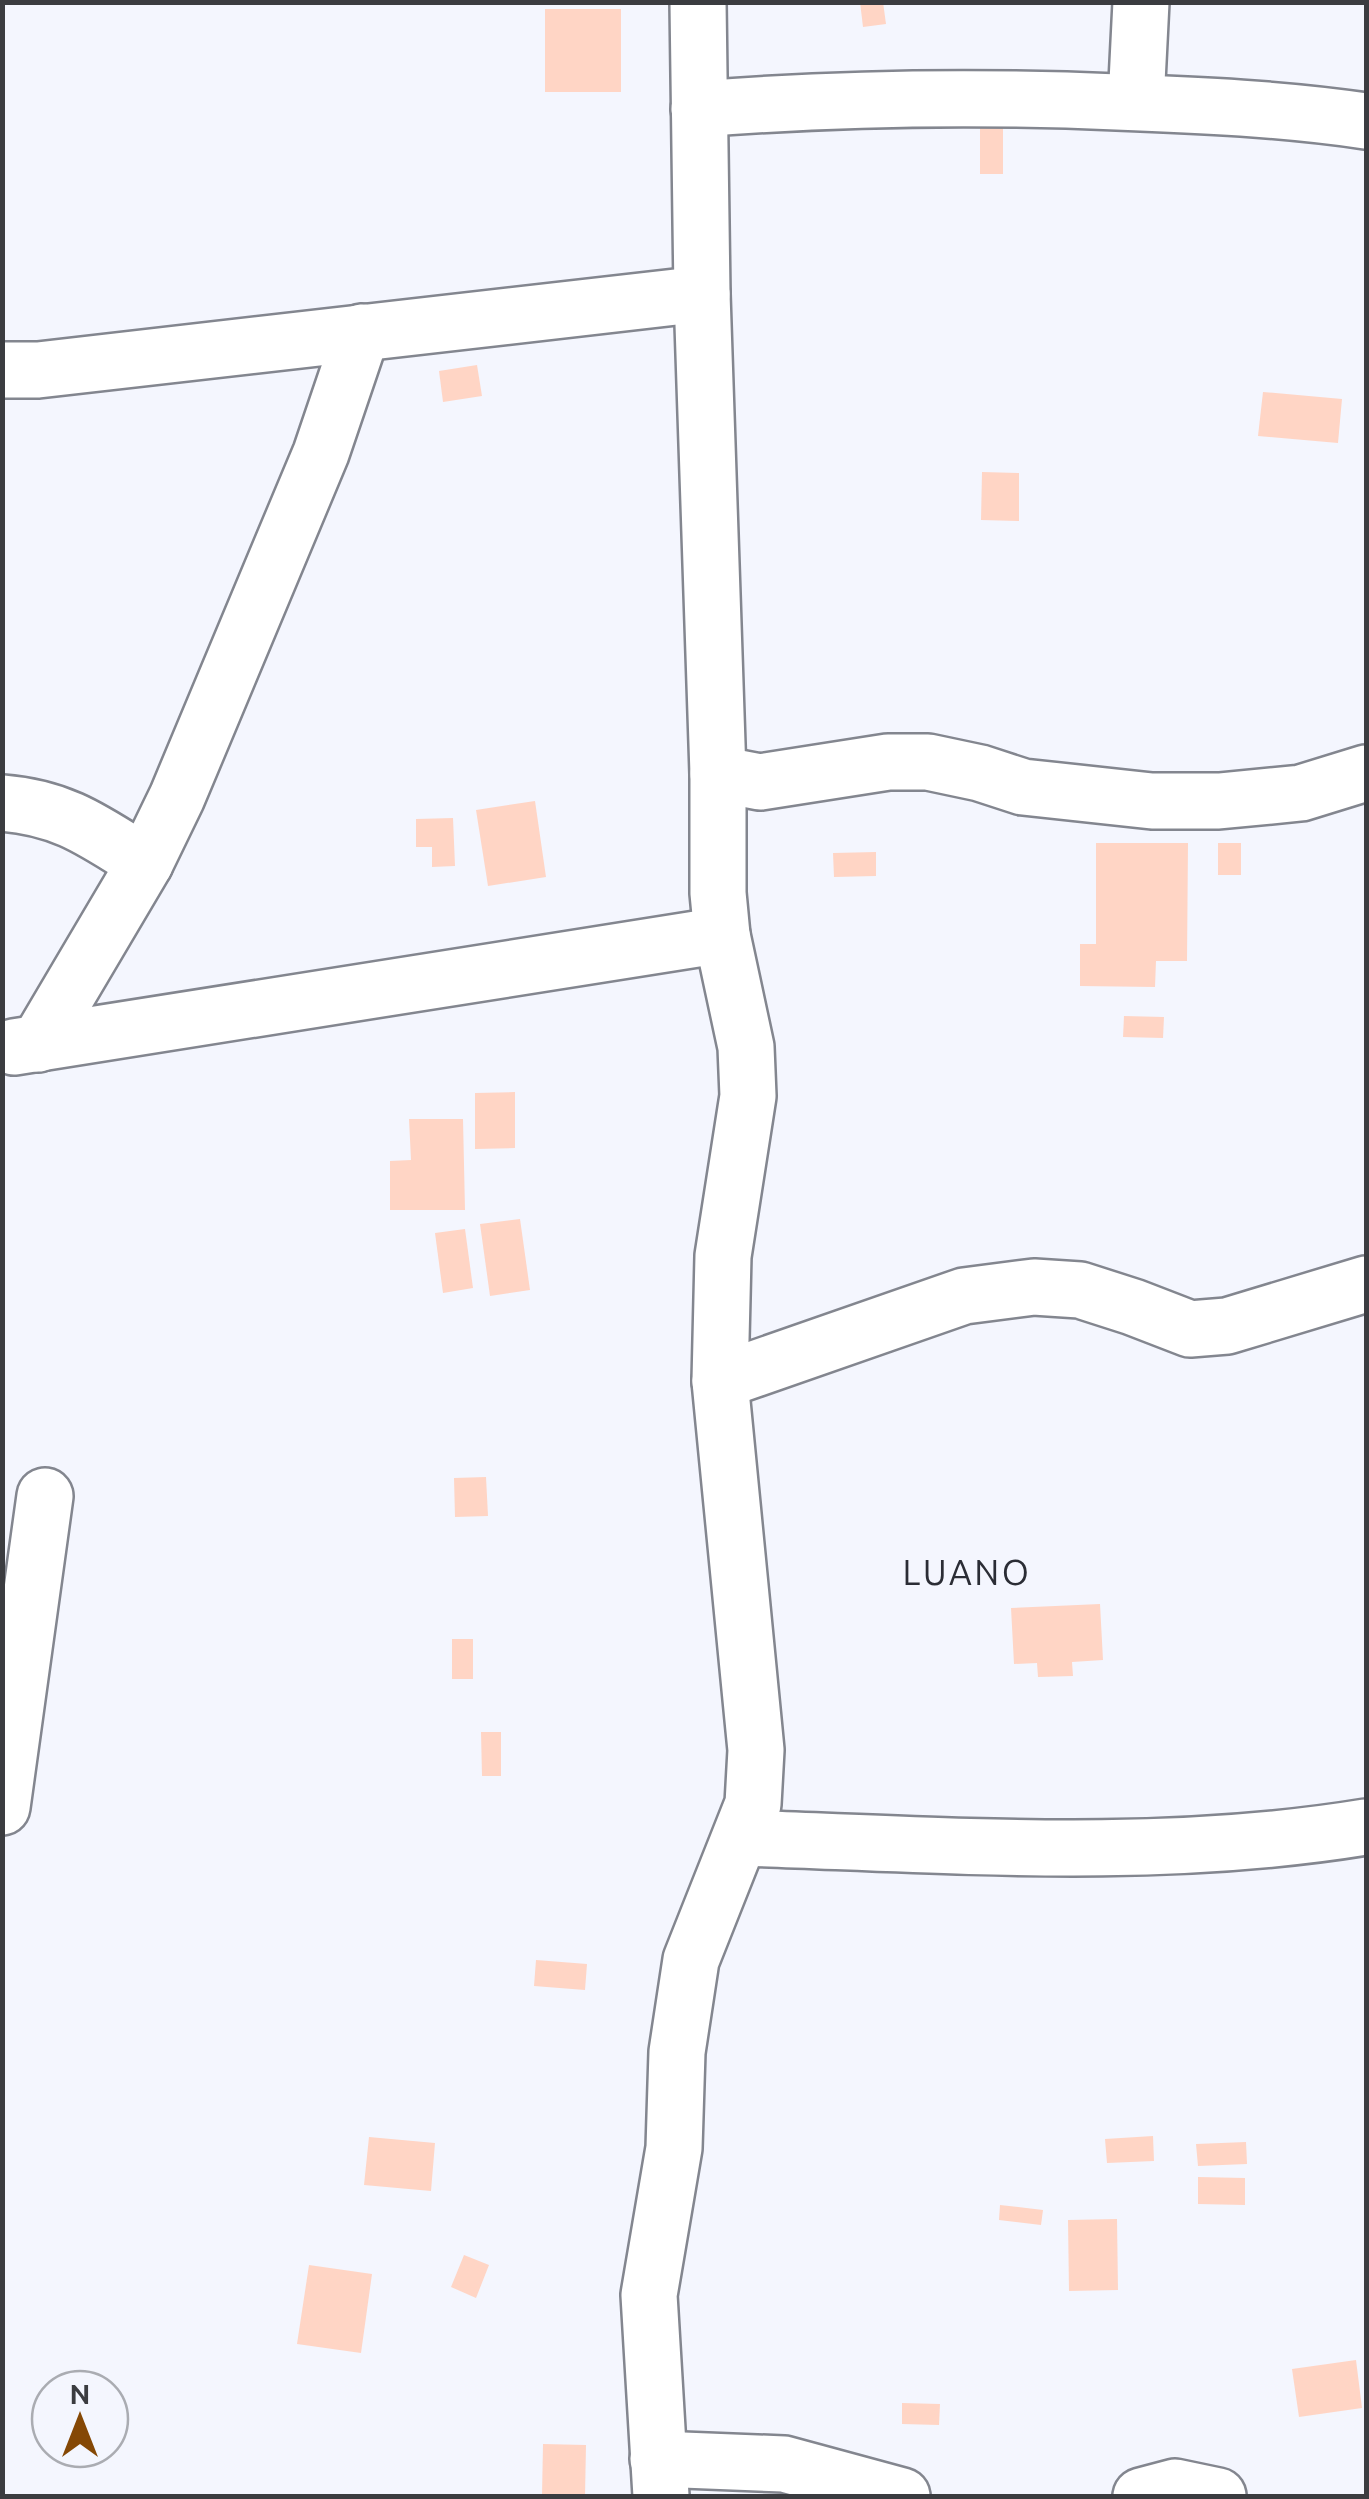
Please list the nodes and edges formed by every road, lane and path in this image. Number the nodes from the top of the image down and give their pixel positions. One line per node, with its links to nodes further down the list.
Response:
1 (698, 2): 4 (street)
2 (1141, 2): 3 (street)
3 (1136, 102): 4 (street); 5 (street)
4 (699, 109): 6 (street)
5 (1366, 121)
6 (702, 294): 7 (street); 10 (street)
7 (362, 332): 8 (street); 12 (street)
8 (2, 370)
9 (1366, 773): 10 (street)
10 (718, 774): 13 (street)
11 (2, 803): 12 (street)
12 (145, 864): 14 (street)
13 (722, 935): 14 (street); 16 (street)
14 (20, 1046)
15 (1366, 1284): 16 (street)
16 (720, 1380): 20 (street)
17 (45, 1496): 18 (street)
18 (2, 1807)
19 (1366, 1827): 20 (street)
20 (740, 1838): 21 (street)
21 (660, 2478): 22 (street)
22 (902, 2496)
23 (1141, 2496): 24 (street)
24 (1218, 2496)

